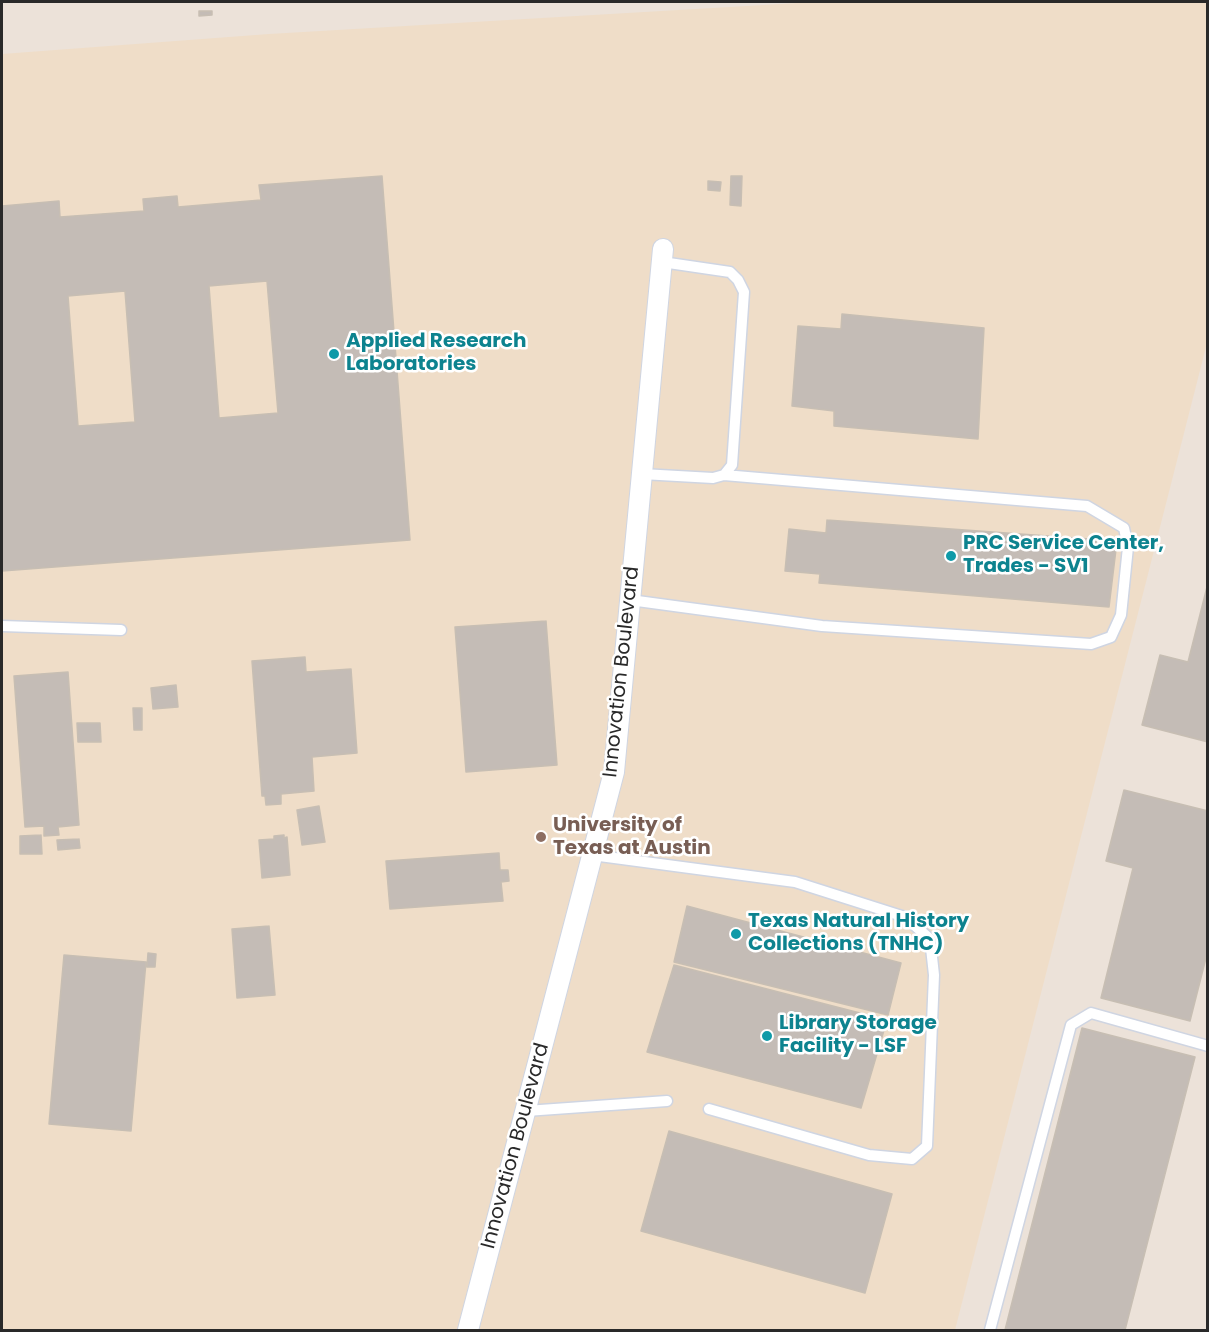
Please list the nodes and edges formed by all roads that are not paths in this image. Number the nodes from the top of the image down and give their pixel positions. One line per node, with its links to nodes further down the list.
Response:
1 (663, 256): 2 (street, Innovation Boulevard); 3 (lane)
2 (642, 474): 3 (lane); 4 (street, Innovation Boulevard)
3 (724, 475): 4 (lane)
4 (630, 600): 7 (street, Innovation Boulevard)
5 (2, 626): 6 (lane)
6 (121, 630)
7 (592, 855): 10 (lane); 11 (street, Innovation Boulevard)
8 (1208, 1046): 13 (lane)
9 (667, 1101): 11 (lane)
10 (709, 1109)
11 (526, 1111): 12 (street, Innovation Boulevard)
12 (468, 1330)
13 (990, 1330)

